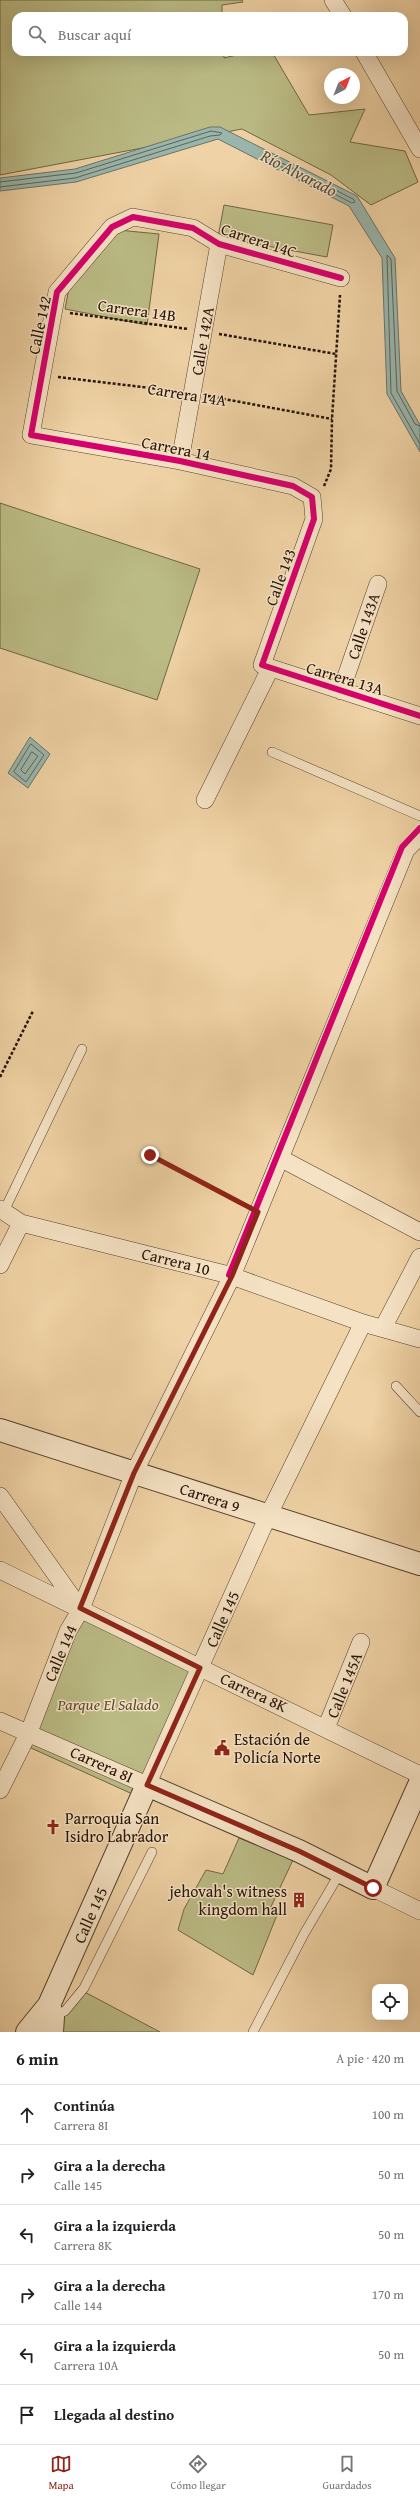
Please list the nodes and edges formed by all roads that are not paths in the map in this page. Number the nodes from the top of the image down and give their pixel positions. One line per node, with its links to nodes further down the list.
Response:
1 (333, 0): 2 (street)
2 (340, 12)
3 (366, 56): 4 (street)
4 (420, 148)
5 (123, 220): 6 (street, Carrera 14C); 8 (street, Calle 142)
6 (219, 244): 7 (street, Carrera 14C); 9 (street, Calle 142A)
7 (341, 278)
8 (31, 435): 9 (street, Carrera 14)
9 (180, 461): 10 (street, Carrera 14)
10 (312, 497): 12 (street, Calle 143)
11 (378, 584): 13 (street, Calle 143A)
12 (266, 667): 13 (street, Carrera 13A); 16 (street, Calle 143)
13 (341, 691): 14 (street, Carrera 13A)
14 (420, 716)
15 (272, 752): 17 (lane)
16 (205, 800)
17 (420, 816)
18 (420, 836): 19 (street, Calle 144)
19 (413, 854): 21 (street, Calle 144)
20 (82, 1049): 22 (lane)
21 (280, 1158): 24 (street); 27 (street, Calle 144)
22 (2, 1210): 23 (street, Carrera 10)
23 (20, 1223): 26 (street); 27 (street, Carrera 10)
24 (420, 1232)
25 (420, 1257): 29 (street)
26 (0, 1265)
27 (232, 1276): 28 (street, Carrera 10); 34 (street, Calle 144)
28 (363, 1323): 29 (street, Carrera 10); 36 (street, Calle 145)
29 (383, 1328): 30 (street, Carrera 10)
30 (420, 1339)
31 (396, 1386): 32 (lane)
32 (420, 1412)
33 (0, 1430): 34 (street, Carrera 9)
34 (134, 1473): 36 (street, Carrera 9); 39 (street, Calle 144)
35 (0, 1496): 39 (street)
36 (268, 1516): 37 (street, Carrera 9); 41 (street, Calle 145)
37 (420, 1564)
38 (0, 1570): 39 (street, Carrera 8K)
39 (80, 1608): 41 (street, Carrera 8K); 44 (street, Calle 144)
40 (361, 1642): 43 (street, Calle 145A)
41 (200, 1668): 43 (street, Carrera 8K); 47 (street, Calle 145)
42 (0, 1721): 44 (street, Carrera 8I)
43 (326, 1728): 45 (street, Carrera 8K)
44 (29, 1732): 47 (street, Carrera 8I); 48 (street, Calle 144)
45 (420, 1775)
46 (420, 1783): 51 (street)
47 (147, 1785): 50 (street, Carrera 8I); 53 (street, Calle 145)
48 (0, 1790)
49 (152, 1852): 53 (lane)
50 (341, 1871): 51 (street, Carrera 8I); 55 (lane)
51 (373, 1888): 52 (street, Carrera 8I)
52 (420, 1911)
53 (49, 2017): 54 (street, Calle 145)
54 (27, 2032)
55 (253, 2032)

